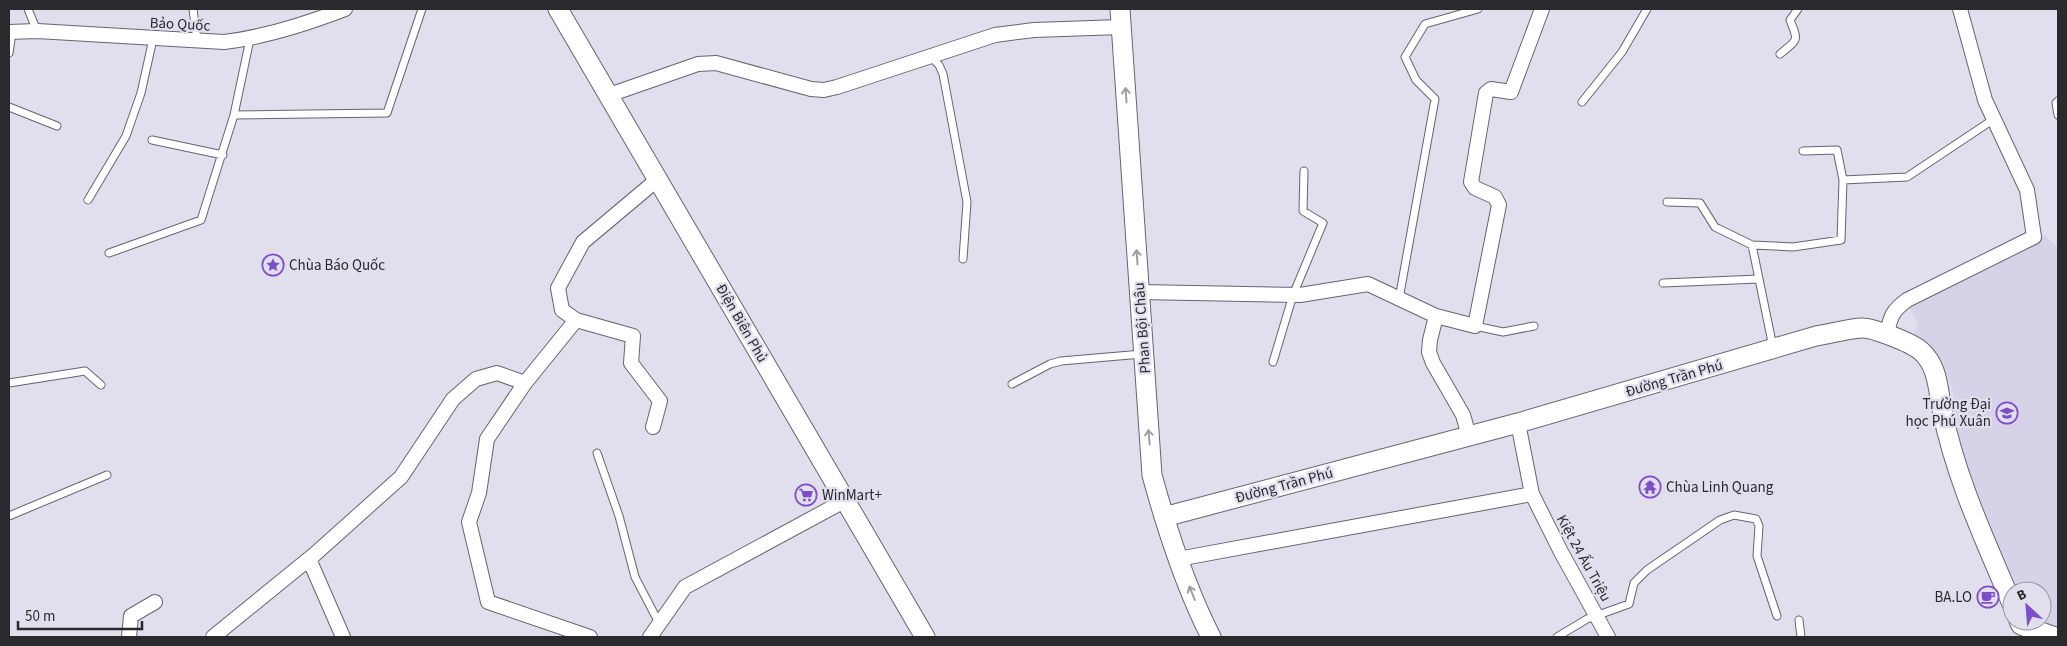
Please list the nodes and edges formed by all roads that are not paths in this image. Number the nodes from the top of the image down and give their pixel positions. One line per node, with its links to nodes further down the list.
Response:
1 (28, 9): 12 (lane)
2 (193, 9): 16 (lane)
3 (345, 9): 15 (street, Bảo Quốc)
4 (422, 9): 24 (lane)
5 (558, 9): 20 (street, Điện Biên Phủ)
6 (1478, 9): 43 (lane)
7 (1542, 9): 46 (street)
8 (1647, 9): 22 (lane)
9 (1798, 9): 18 (lane)
10 (1960, 9): 26 (street)
11 (1120, 18): 19 (street); 41 (street, Phan Bội Châu, one-way to 11)
12 (37, 31): 13 (street, Bảo Quốc); 14 (street, Bảo Quốc)
13 (10, 32): 17 (lane)
14 (152, 39): 16 (street, Bảo Quốc); 34 (lane)
15 (250, 39): 16 (street, Bảo Quốc); 24 (lane)
16 (197, 41)
17 (9, 53)
18 (1780, 54)
19 (930, 56): 20 (street); 38 (lane)
20 (609, 95): 32 (street, Điện Biên Phủ)
21 (2058, 101): 25 (lane)
22 (1582, 102)
23 (9, 108): 27 (lane)
24 (234, 115): 30 (lane)
25 (2058, 115)
26 (1994, 119): 33 (lane); 48 (street)
27 (57, 126)
28 (152, 140): 30 (lane)
29 (1803, 151): 33 (lane)
30 (223, 155): 37 (lane)
31 (1304, 171): 42 (lane)
32 (658, 179): 45 (street); 62 (street, Điện Biên Phủ)
33 (1843, 180): 36 (lane)
34 (88, 200)
35 (1667, 202): 36 (lane)
36 (1752, 245): 39 (lane)
37 (109, 254)
38 (963, 259)
39 (1759, 279): 40 (lane); 49 (lane)
40 (1663, 283)
41 (1139, 292): 42 (street); 50 (street, Phan Bội Châu)
42 (1293, 295): 43 (street); 51 (lane)
43 (1399, 299): 44 (street)
44 (1436, 316): 46 (street); 58 (street)
45 (576, 320): 53 (street); 57 (street)
46 (1475, 326): 47 (lane)
47 (1534, 326)
48 (1887, 335): 49 (street, Đường Trần Phú); 67 (street, Đường Trần Phú)
49 (1773, 349): 56 (street, Đường Trần Phú)
50 (1143, 354): 54 (lane); 64 (street, Phan Bội Châu, one-way to 50)
51 (1273, 362)
52 (9, 383): 55 (lane)
53 (525, 383): 65 (street); 77 (street)
54 (1012, 384)
55 (101, 385)
56 (1518, 423): 58 (street, Đường Trần Phú); 61 (street, Kiệt 24 Ấu Triệu)
57 (653, 427)
58 (1469, 436): 64 (street, Đường Trần Phú)
59 (597, 453): 72 (lane)
60 (107, 475): 63 (lane)
61 (1532, 494): 66 (street); 69 (street, Kiệt 24 Ấu Triệu)
62 (846, 500): 72 (street); 79 (street, Điện Biên Phủ)
63 (9, 516)
64 (1164, 517): 66 (street, Phan Bội Châu)
65 (309, 559): 75 (street); 76 (street)
66 (1178, 559): 80 (street, Phan Bội Châu, one-way to 66)
67 (2002, 581)
68 (155, 602): 74 (street)
69 (1597, 615): 70 (lane); 81 (lane); 82 (street, Kiệt 24 Ấu Triệu)
70 (1777, 616)
71 (1799, 620): 83 (lane)
72 (660, 624): 78 (street)
73 (2032, 631): 84 (street)
74 (130, 637)
75 (213, 637)
76 (343, 637)
77 (590, 637)
78 (650, 637)
79 (925, 637)
80 (1211, 637)
81 (1557, 637)
82 (1608, 637)
83 (1801, 637)
84 (2055, 637)

